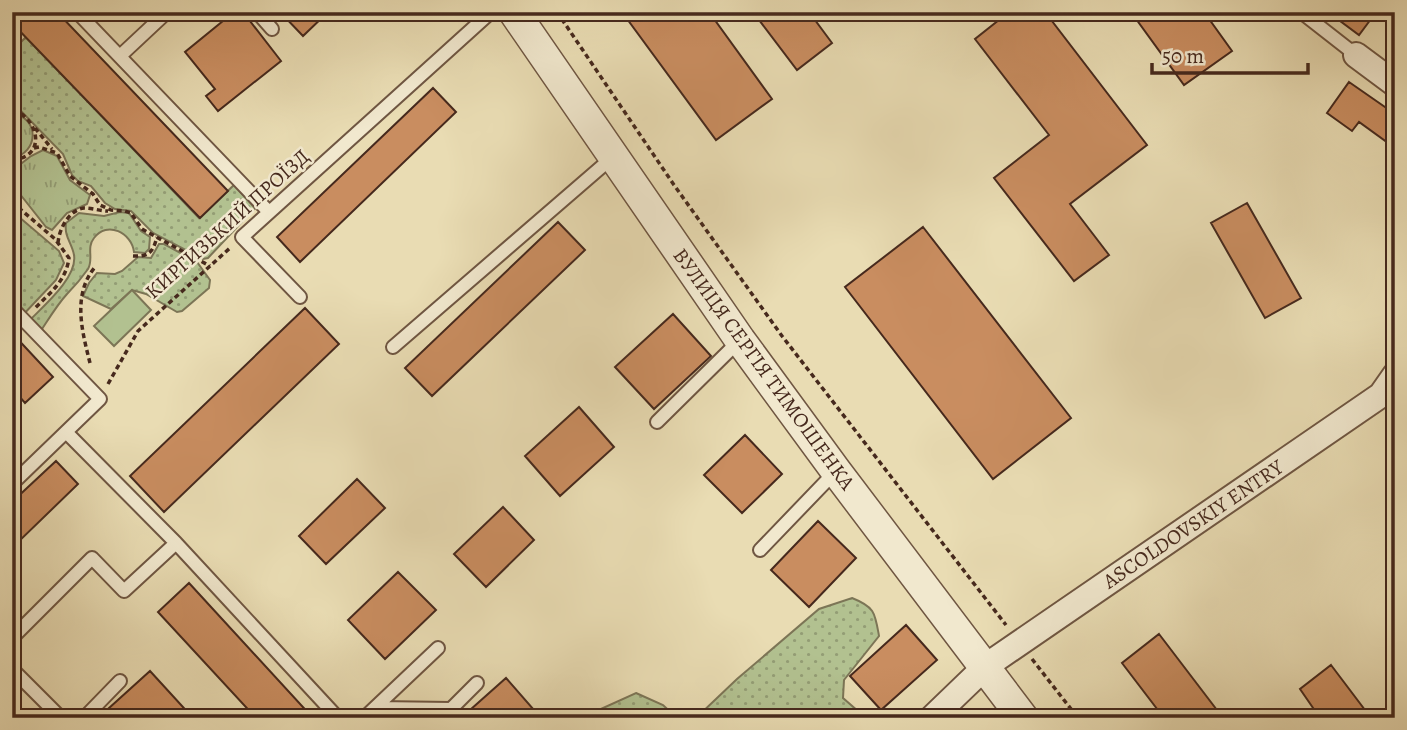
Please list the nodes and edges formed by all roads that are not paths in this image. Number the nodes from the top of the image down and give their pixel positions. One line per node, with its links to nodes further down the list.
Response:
1 (78, 12): 9 (lane)
2 (167, 12): 9 (lane)
3 (257, 12): 7 (lane)
4 (491, 12): 12 (lane, КИРГИЗЬКИЙ ПРОЇЗД)
5 (514, 12): 11 (street, ВУЛИЦЯ СЕРГІЯ ТИМОШЕНКА)
6 (1301, 12): 8 (lane)
7 (272, 29)
8 (1356, 55): 10 (street)
9 (120, 56): 12 (lane)
10 (1395, 84)
11 (614, 156): 15 (street, ВУЛИЦЯ СЕРГІЯ ТИМОШЕНКА); 16 (lane)
12 (268, 211): 13 (lane, КИРГИЗЬКИЙ ПРОЇЗД)
13 (300, 298)
14 (12, 308): 19 (lane)
15 (740, 340): 18 (lane); 20 (street, ВУЛИЦЯ СЕРГІЯ ТИМОШЕНКА)
16 (393, 347)
17 (1395, 375): 26 (street, ASCOLDOVSKIY ENTRY)
18 (657, 422)
19 (66, 432): 21 (lane); 22 (lane)
20 (836, 471): 23 (lane); 26 (street, ВУЛИЦЯ СЕРГІЯ ТИМОШЕНКА)
21 (12, 484)
22 (176, 543): 24 (lane); 33 (lane)
23 (760, 550)
24 (12, 638)
25 (438, 648): 30 (lane)
26 (986, 666): 35 (street, ASCOLDOVSKIY ENTRY); 36 (street, ВУЛИЦЯ СЕРГІЯ ТИМОШЕНКА)
27 (12, 669): 31 (lane)
28 (120, 681): 32 (lane)
29 (477, 683): 30 (lane)
30 (377, 708): 34 (lane)
31 (61, 718)
32 (84, 718)
33 (338, 718)
34 (364, 718)
35 (932, 718)
36 (1023, 718)

